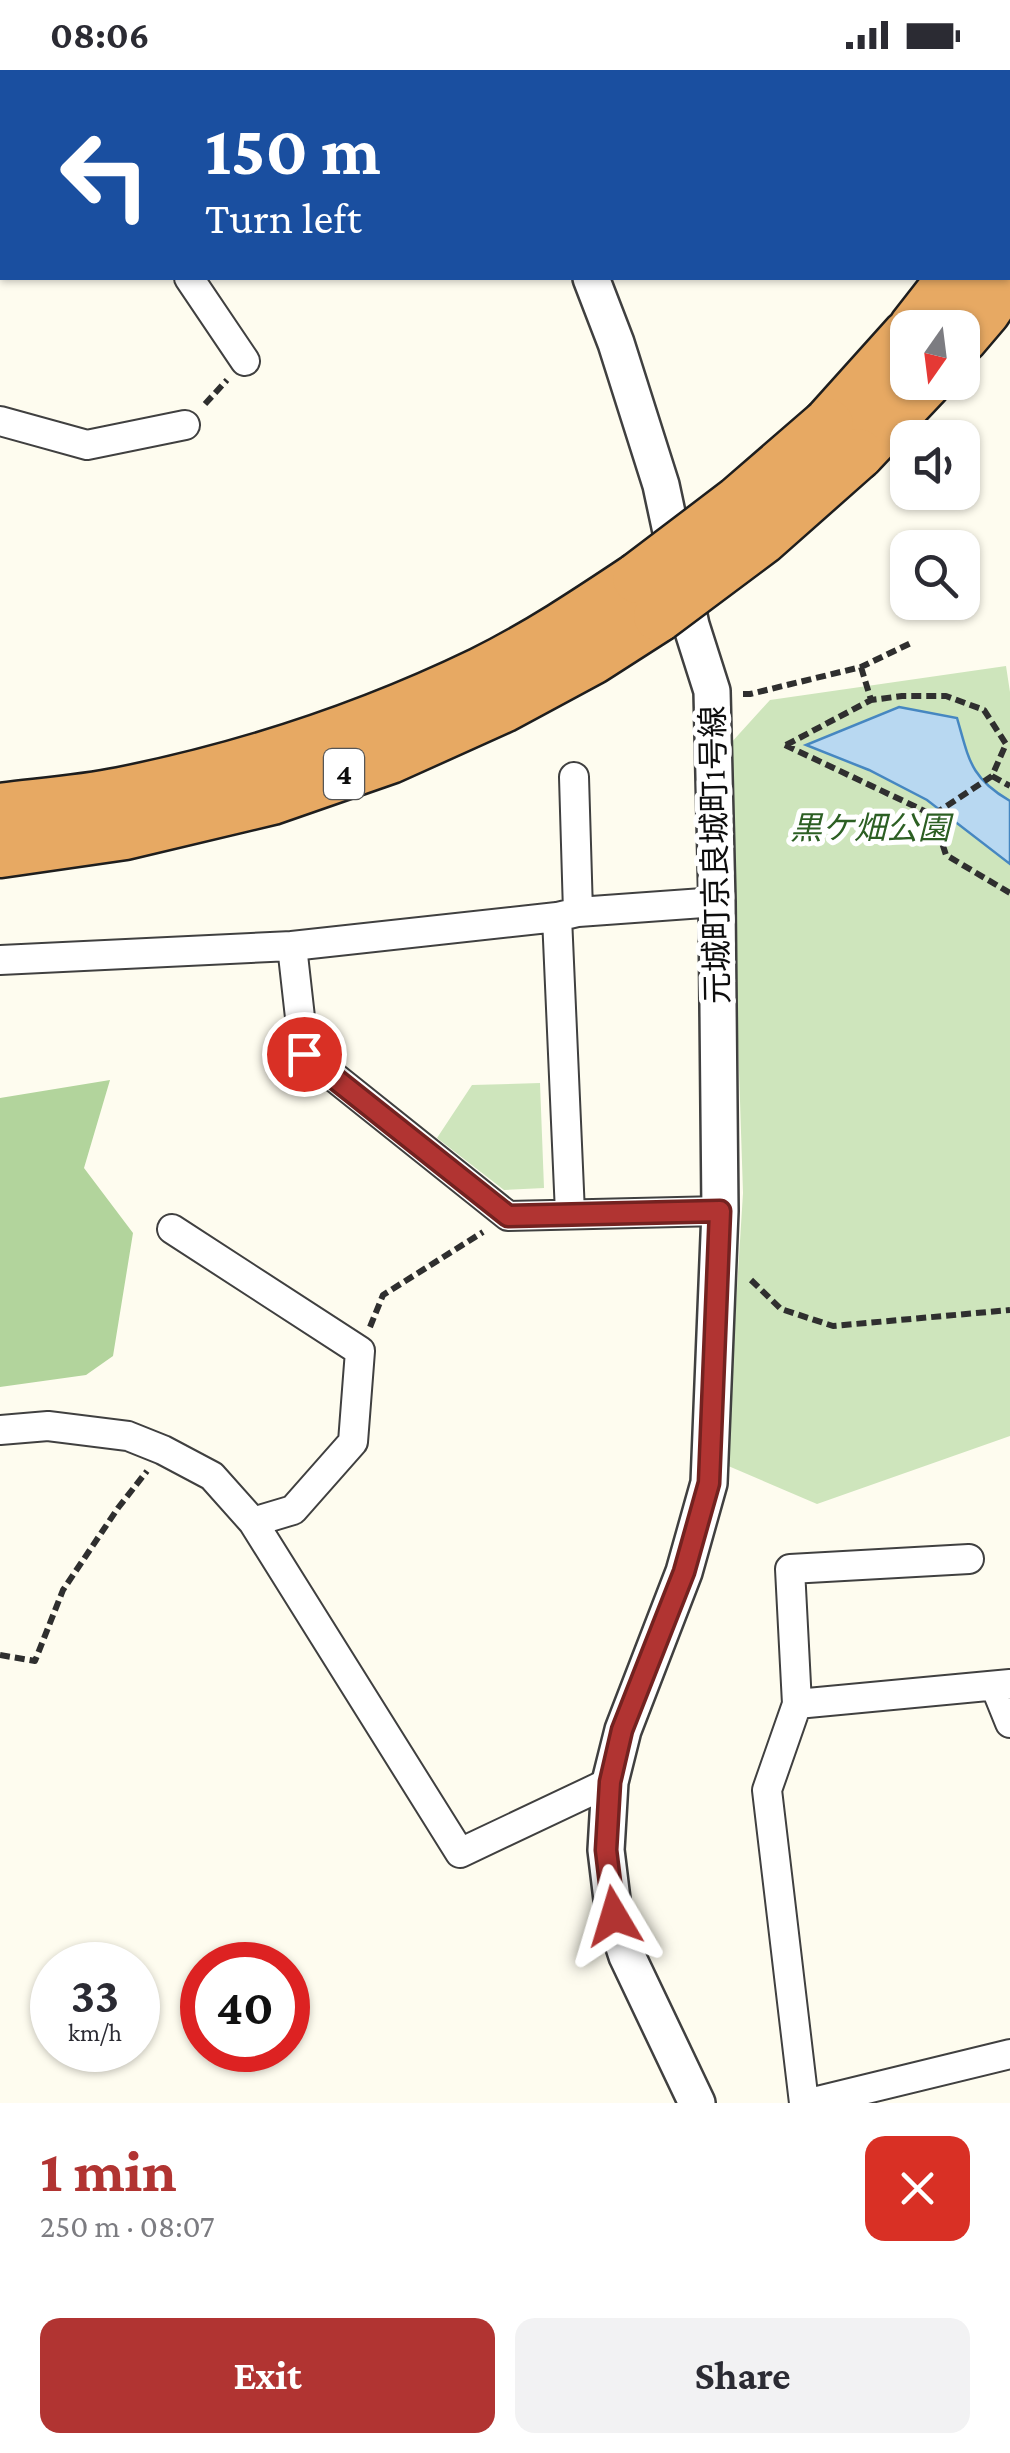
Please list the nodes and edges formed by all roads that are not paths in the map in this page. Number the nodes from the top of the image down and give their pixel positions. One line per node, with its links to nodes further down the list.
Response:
1 (190, 280): 8 (street)
2 (592, 280): 17 (street, 元城町京良城町1号線)
3 (951, 280): 5 (highway)
4 (1005, 280): 6 (highway)
5 (928, 310)
6 (980, 317)
7 (890, 358): 12 (highway, 4)
8 (245, 361)
9 (900, 400): 12 (highway, 4)
10 (0, 422): 11 (street)
11 (186, 425)
12 (843, 439): 13 (highway, 4, bridge)
13 (649, 597): 15 (highway, 4); 16 (highway, 4)
14 (574, 777): 18 (street)
15 (0, 809)
16 (0, 852)
17 (717, 902): 18 (street); 21 (street, 元城町京良城町1号線)
18 (568, 915): 19 (street); 22 (street)
19 (292, 946): 20 (street); 22 (street)
20 (0, 960)
21 (720, 1211): 22 (street); 30 (street, 元城町京良城町1号線)
22 (570, 1213)
23 (172, 1228): 25 (street)
24 (0, 1430): 25 (street)
25 (253, 1522): 30 (street)
26 (969, 1559): 28 (street)
27 (1002, 1685): 28 (street); 29 (street)
28 (797, 1704): 33 (street)
29 (1010, 1723)
30 (610, 1782): 32 (street, 元城町京良城町1号線)
31 (1010, 2054): 33 (street)
32 (697, 2103)
33 (807, 2103)

